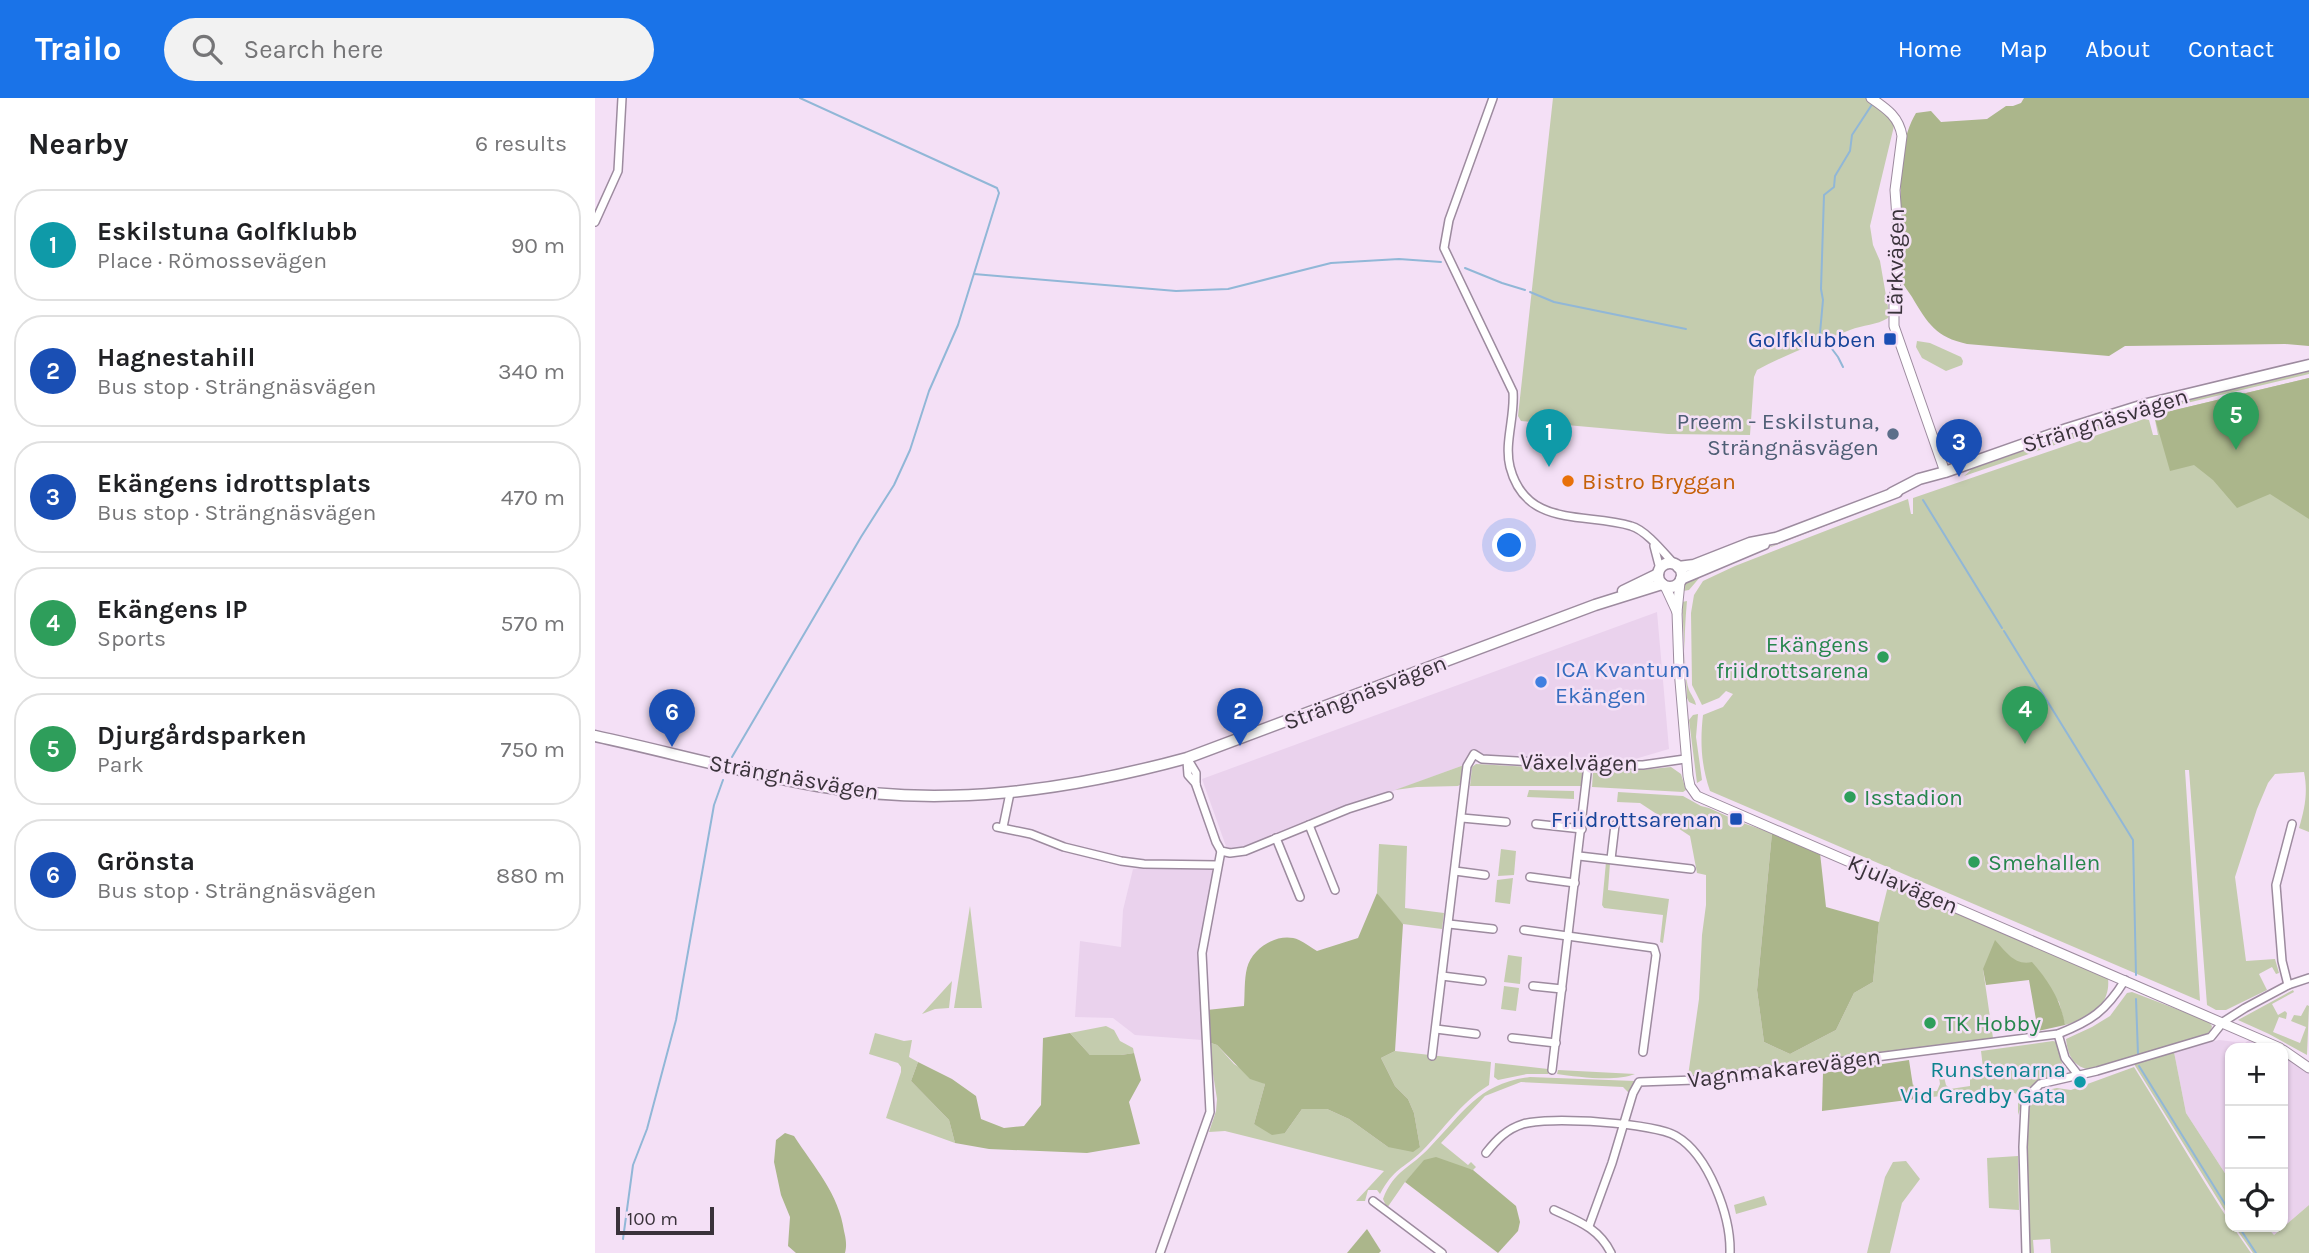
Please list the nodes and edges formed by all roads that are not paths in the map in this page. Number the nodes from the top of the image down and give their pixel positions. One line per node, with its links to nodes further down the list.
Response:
1 (622, 98): 4 (street)
2 (1493, 98): 8 (street)
3 (1871, 98): 6 (street, Lärkvägen)
4 (595, 222)
5 (2309, 365): 6 (main road, Strängnäsvägen)
6 (1945, 472): 7 (main road, Strängnäsvägen)
7 (1776, 538): 9 (main road, Strängnäsvägen); 11 (main road, Strängnäsvägen)
8 (1652, 542): 9 (street); 10 (street)
9 (1677, 566): 10 (main road); 11 (main road)
10 (1661, 578): 11 (main road); 12 (street, Kjulavägen); 14 (main road, Strängnäsvägen)
11 (1681, 581): 12 (street, Kjulavägen)
12 (1677, 612): 15 (street, Kjulavägen)
13 (595, 736): 17 (main road, Strängnäsvägen)
14 (1187, 758): 17 (main road, Strängnäsvägen); 27 (street)
15 (1685, 759): 16 (street, Växelvägen); 44 (street, Kjulavägen)
16 (1588, 765): 19 (street, Växelvägen); 25 (street)
17 (1010, 793): 30 (street)
18 (1389, 796): 23 (street)
19 (1462, 818): 20 (street); 32 (street)
20 (1506, 822)
21 (1536, 824): 25 (street)
22 (2292, 824): 46 (street)
23 (1309, 825): 26 (street); 36 (street)
24 (1615, 825): 29 (street)
25 (1581, 829): 28 (street)
26 (1276, 838): 27 (street); 37 (street)
27 (1221, 851): 30 (street)
28 (1579, 856): 29 (street); 35 (street)
29 (1611, 859): 31 (street)
30 (1217, 865): 67 (street)
31 (1691, 869)
32 (1455, 871): 33 (street); 38 (street)
33 (1485, 875)
34 (1530, 877): 35 (street)
35 (1576, 883): 41 (street)
36 (1335, 890)
37 (1300, 897)
38 (1448, 924): 39 (street); 42 (street)
39 (1493, 929)
40 (1524, 930): 41 (street)
41 (1569, 936): 48 (street); 56 (street)
42 (1442, 976): 45 (street); 50 (street)
43 (2309, 978): 46 (street)
44 (2125, 980): 49 (street, Kjulavägen); 52 (street, Vagnmakarevägen)
45 (1482, 981)
46 (2288, 985): 49 (street)
47 (1533, 986): 48 (street)
48 (1562, 989): 54 (street)
49 (2223, 1022): 55 (street, Kjulavägen); 61 (street)
50 (1436, 1028): 51 (street); 58 (street)
51 (1476, 1034)
52 (2058, 1034): 61 (street); 62 (street, Vagnmakarevägen)
53 (1511, 1038): 54 (street)
54 (1556, 1043): 60 (street)
55 (2268, 1043)
56 (1643, 1052)
57 (2288, 1054): 59 (street, Kjulavägen)
58 (1432, 1056)
59 (2309, 1067)
60 (1552, 1070)
61 (2079, 1076): 71 (street)
62 (1624, 1124): 63 (street); 66 (street); 70 (street)
63 (1486, 1153)
64 (1373, 1201): 68 (street)
65 (1554, 1210): 66 (street)
66 (1589, 1226): 69 (street)
67 (1160, 1253)
68 (1442, 1253)
69 (1611, 1253)
70 (1730, 1253)
71 (2026, 1253)

